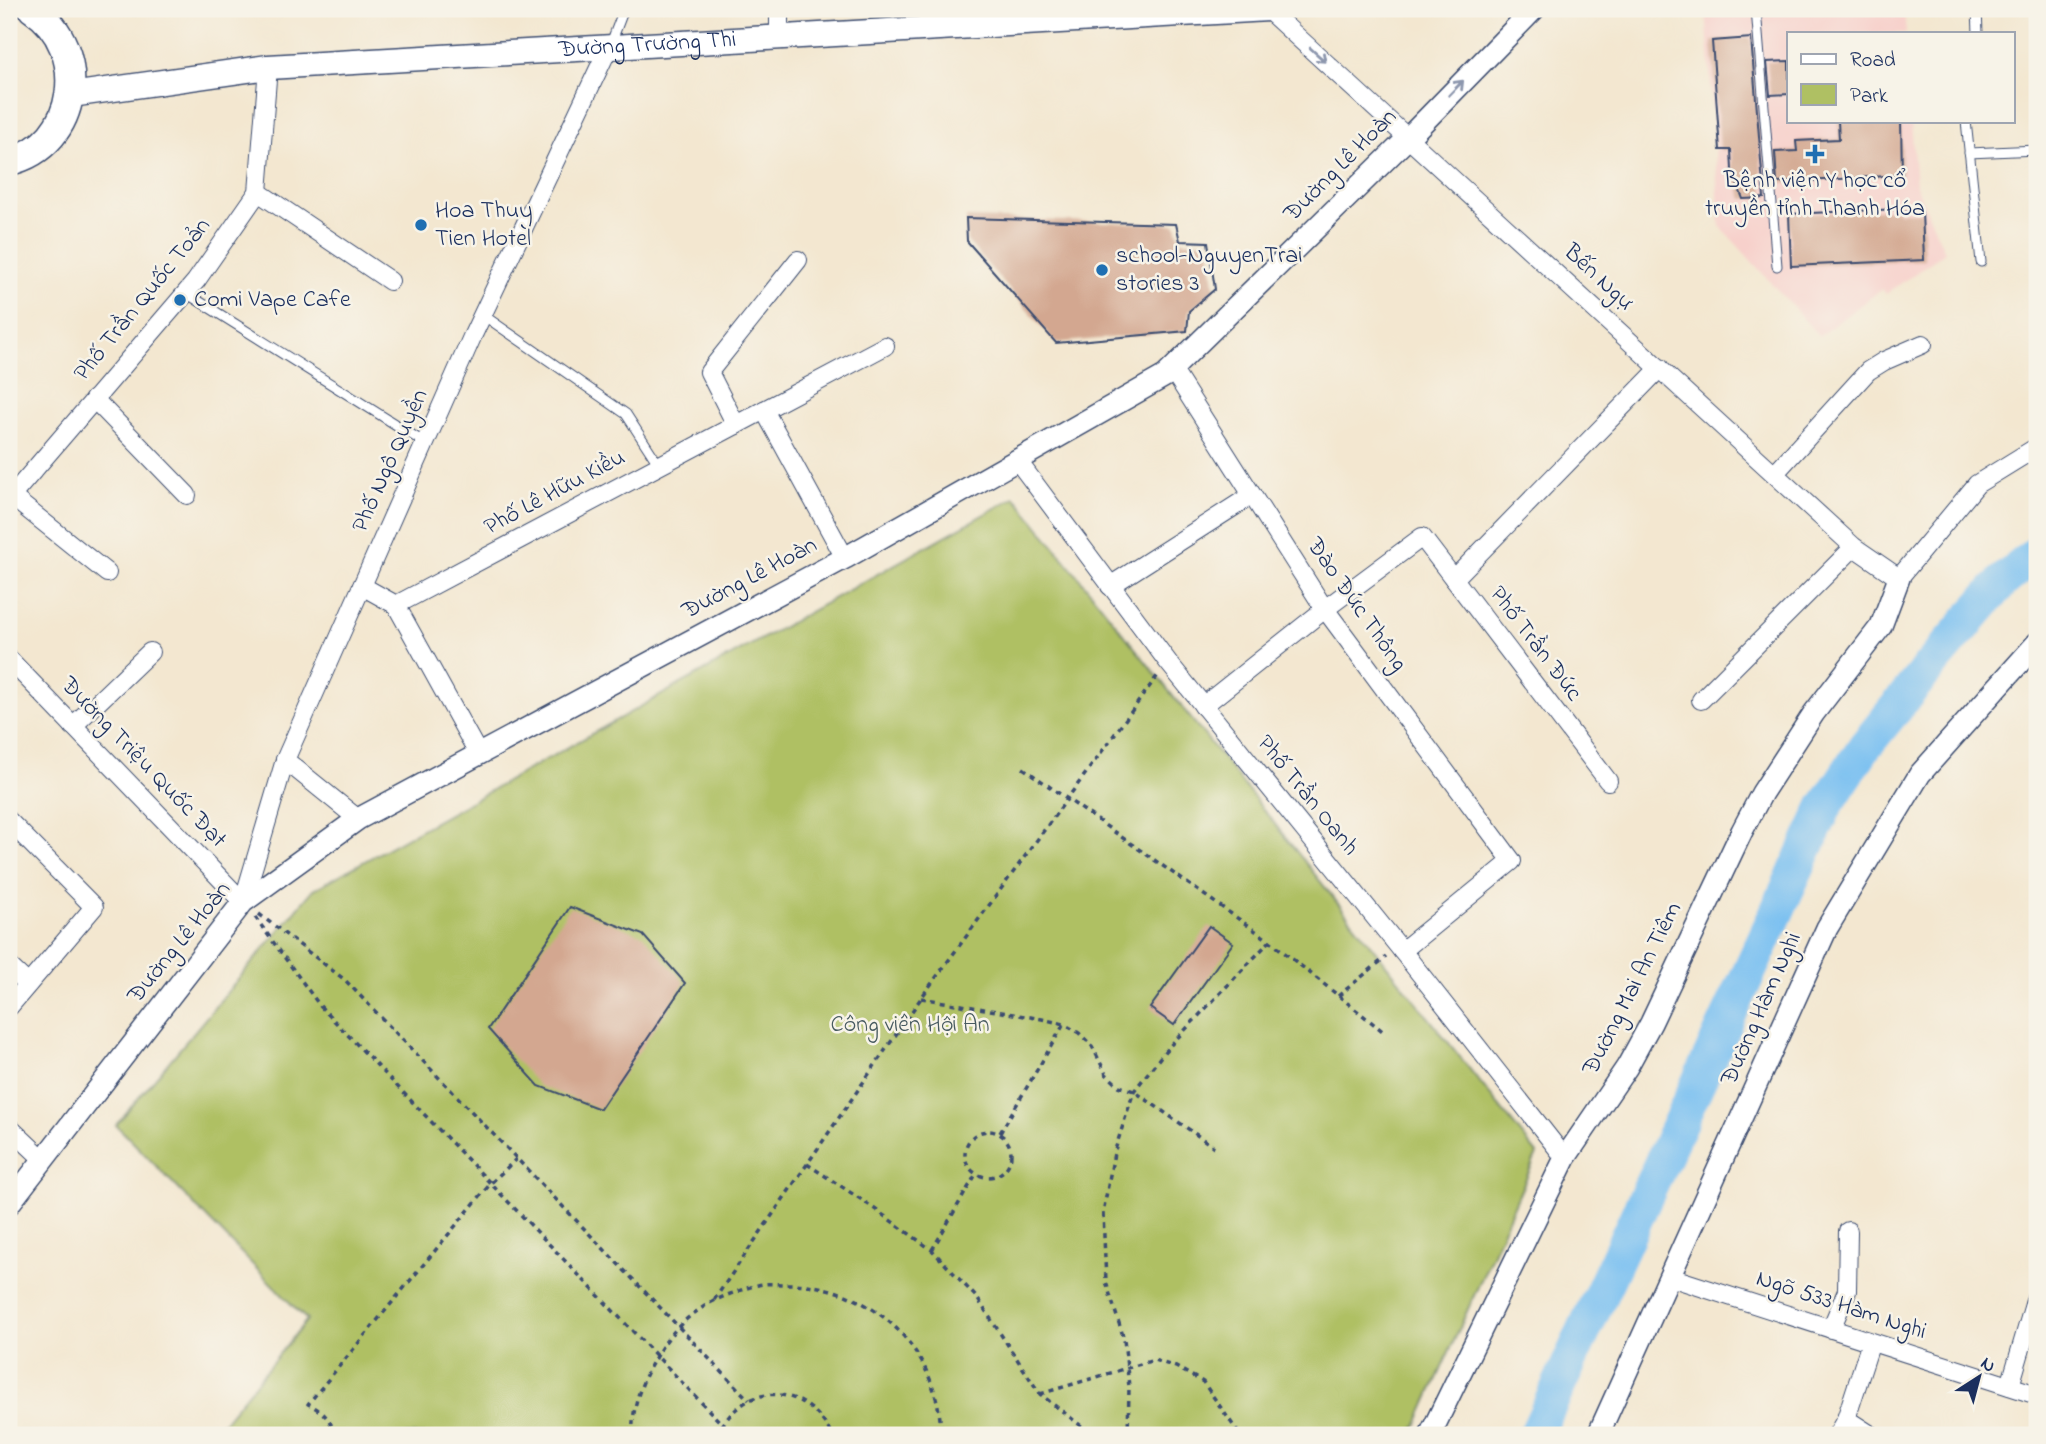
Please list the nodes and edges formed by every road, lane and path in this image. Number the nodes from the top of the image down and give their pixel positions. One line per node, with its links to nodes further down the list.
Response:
1 (33, 9): 11 (highway)
2 (59, 9): 11 (highway)
3 (624, 9): 12 (lane)
4 (779, 9): 10 (street)
5 (1268, 9): 10 (main road, Đường Trường Thi); 16 (street, Bến Ngự, one-way to 16)
6 (1534, 9): 16 (street, Đường Lê Hoàn, one-way to 6)
7 (1756, 9): 23 (lane)
8 (1977, 9): 9 (lane)
9 (1978, 32)
10 (779, 36): 12 (main road, Đường Trường Thi)
11 (62, 40): 14 (highway)
12 (608, 49): 13 (main road, Đường Trường Thi); 26 (street, Phố Ngô Quyền)
13 (268, 67): 14 (main road, Đường Trường Thi); 20 (street)
14 (71, 95): 19 (highway)
15 (1966, 122): 18 (lane)
16 (1409, 137): 29 (street, Bến Ngự); 30 (street, Đường Lê Hoàn)
17 (2037, 150): 18 (lane)
18 (1969, 153): 22 (lane)
19 (9, 161)
20 (258, 192): 24 (street); 25 (street, Phố Trần Quốc Toản)
21 (798, 260): 33 (street)
22 (1981, 262)
23 (1777, 266)
24 (390, 281)
25 (186, 293): 31 (street, Phố Trần Quốc Toản); 34 (lane)
26 (483, 315): 34 (street, Phố Ngô Quyền); 37 (lane)
27 (1923, 344): 38 (street)
28 (885, 346): 32 (street, Phố Lê Hữu Kiều)
29 (1660, 368): 38 (street, Bến Ngự); 46 (street)
30 (1172, 369): 36 (street, Đường Lê Hoàn); 40 (street, Đào Đức Thông)
31 (94, 400): 39 (street); 41 (street, Phố Trần Quốc Toản)
32 (764, 410): 33 (street, Phố Lê Hữu Kiều); 43 (street)
33 (736, 425): 37 (street, Phố Lê Hữu Kiều)
34 (425, 443): 47 (street, Phố Ngô Quyền)
35 (2037, 446): 45 (street)
36 (1017, 460): 43 (street, Đường Lê Hoàn); 48 (street, Phố Trần Oanh)
37 (659, 466): 49 (street, Phố Lê Hữu Kiều)
38 (1775, 473): 42 (street, Bến Ngự)
39 (187, 495)
40 (1252, 495): 48 (street); 50 (street, Đào Đức Thông)
41 (10, 497): 44 (street)
42 (1854, 547): 45 (street, Bến Ngự); 55 (street)
43 (845, 558): 58 (street, Đường Lê Hoàn)
44 (107, 573)
45 (1899, 578): 79 (street, Đường Mai An Tiêm)
46 (1454, 579): 50 (street, Phố Trần Đức); 61 (street, Phố Trần Đức)
47 (362, 586): 49 (street); 59 (street, Phố Ngô Quyền)
48 (1110, 586): 54 (street, Phố Trần Oanh)
49 (396, 605): 58 (street)
50 (1325, 609): 56 (street); 67 (street, Đào Đức Thông)
51 (150, 652): 57 (street)
52 (2034, 653): 88 (street, Đường Hàm Nghi)
53 (9, 659): 57 (street, Đường Triệu Quốc Đạt)
54 (1168, 662): 56 (street, Phố Trần Oanh); 62 (path)
55 (1701, 700)
56 (1203, 706): 67 (street, Phố Trần Oanh)
57 (73, 726): 65 (street, Đường Triệu Quốc Đạt)
58 (479, 755): 63 (street, Đường Lê Hoàn)
59 (285, 760): 63 (street); 65 (street, Phố Ngô Quyền)
60 (1023, 768): 62 (path)
61 (1608, 781)
62 (1067, 799): 66 (path); 71 (path)
63 (358, 819): 65 (street, Đường Lê Hoàn)
64 (9, 821): 69 (street)
65 (243, 902): 80 (path); 81 (street, Đường Lê Hoàn); 84 (path)
66 (1270, 941): 70 (path); 75 (path)
67 (1400, 949): 70 (path); 79 (street, Phố Trần Oanh)
68 (9, 966): 69 (street)
69 (29, 984): 72 (street)
70 (1339, 996): 74 (path)
71 (921, 998): 73 (path); 82 (path)
72 (10, 1003)
73 (1064, 1024): 75 (path); 77 (path)
74 (1385, 1033)
75 (1134, 1091): 78 (path); 95 (path)
76 (9, 1127): 81 (street)
77 (1000, 1133): 83 (path); 83 (path)
78 (1214, 1147)
79 (1565, 1158): 110 (street, Đường Mai An Tiêm)
80 (517, 1159): 84 (path); 91 (path)
81 (44, 1160): 85 (street, Đường Lê Hoàn)
82 (807, 1164): 87 (path); 90 (path)
83 (976, 1174): 87 (path)
84 (491, 1183): 94 (path); 102 (path)
85 (9, 1204)
86 (1848, 1231): 92 (street)
87 (932, 1250): 97 (path)
88 (1670, 1277): 92 (street, Ngõ 533 Hàm Nghi); 111 (street, Đường Hàm Nghi)
89 (2037, 1294): 96 (street)
90 (714, 1300): 91 (path); 106 (path)
91 (678, 1327): 94 (path); 99 (path)
92 (1831, 1329): 93 (street, Ngõ 533 Hàm Nghi)
93 (1871, 1342): 96 (street, Ngõ 533 Hàm Nghi); 101 (street)
94 (656, 1355): 100 (path); 103 (path)
95 (1127, 1367): 97 (path); 108 (path); 109 (path)
96 (2010, 1386): 98 (street, Ngõ 533 Hàm Nghi)
97 (1040, 1394): 107 (path)
98 (2037, 1395)
99 (749, 1400): 100 (path); 105 (path)
100 (722, 1424): 104 (path)
101 (1842, 1427): 112 (street)
102 (334, 1435)
103 (633, 1435)
104 (717, 1435)
105 (832, 1435)
106 (941, 1435)
107 (1101, 1435)
108 (1128, 1435)
109 (1240, 1435)
110 (1430, 1435)
111 (1598, 1435)
112 (1871, 1435)

